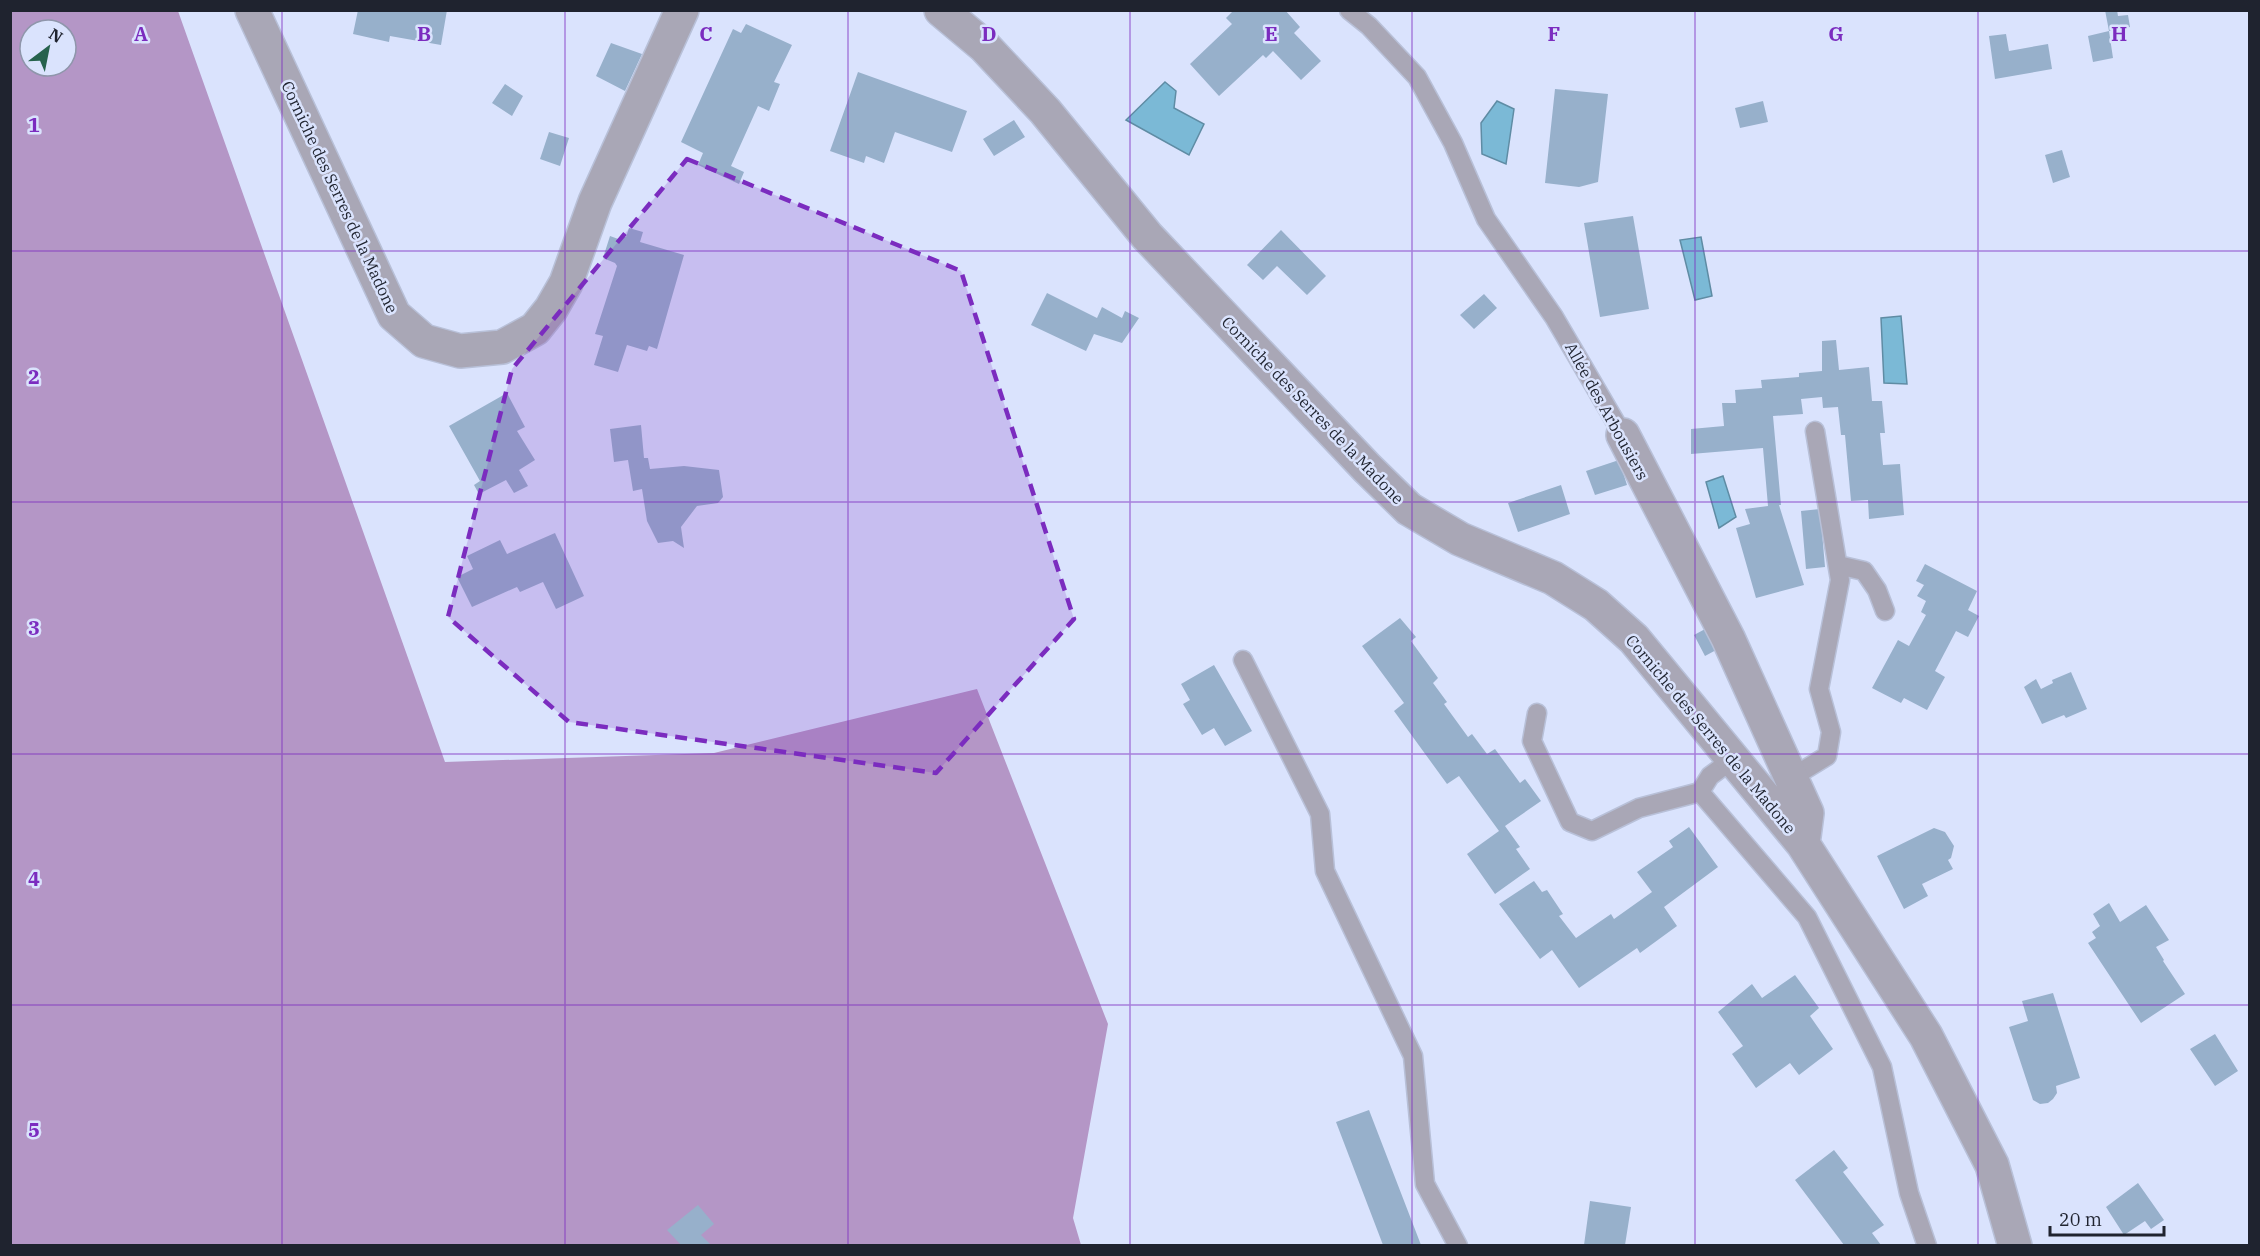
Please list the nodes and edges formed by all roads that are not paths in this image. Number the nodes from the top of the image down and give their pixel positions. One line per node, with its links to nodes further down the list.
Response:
1 (252, 10): 2 (street, Corniche des Serres de la Madone)
2 (682, 10)
3 (941, 10): 11 (street, Corniche des Serres de la Madone)
4 (1349, 10): 6 (lane, Allée des Arbousiers)
5 (1815, 431): 7 (lane)
6 (1623, 435): 12 (street, Allée des Arbousiers)
7 (1838, 565): 8 (lane); 12 (lane)
8 (1885, 611)
9 (1243, 660): 15 (lane)
10 (1537, 713): 13 (lane)
11 (1733, 759): 13 (lane); 14 (street, Corniche des Serres de la Madone)
12 (1791, 778): 14 (street, Allée des Arbousiers)
13 (1700, 792): 16 (lane)
14 (1803, 844): 17 (street, Corniche des Serres de la Madone)
15 (1458, 1245)
16 (1927, 1245)
17 (2015, 1245)

